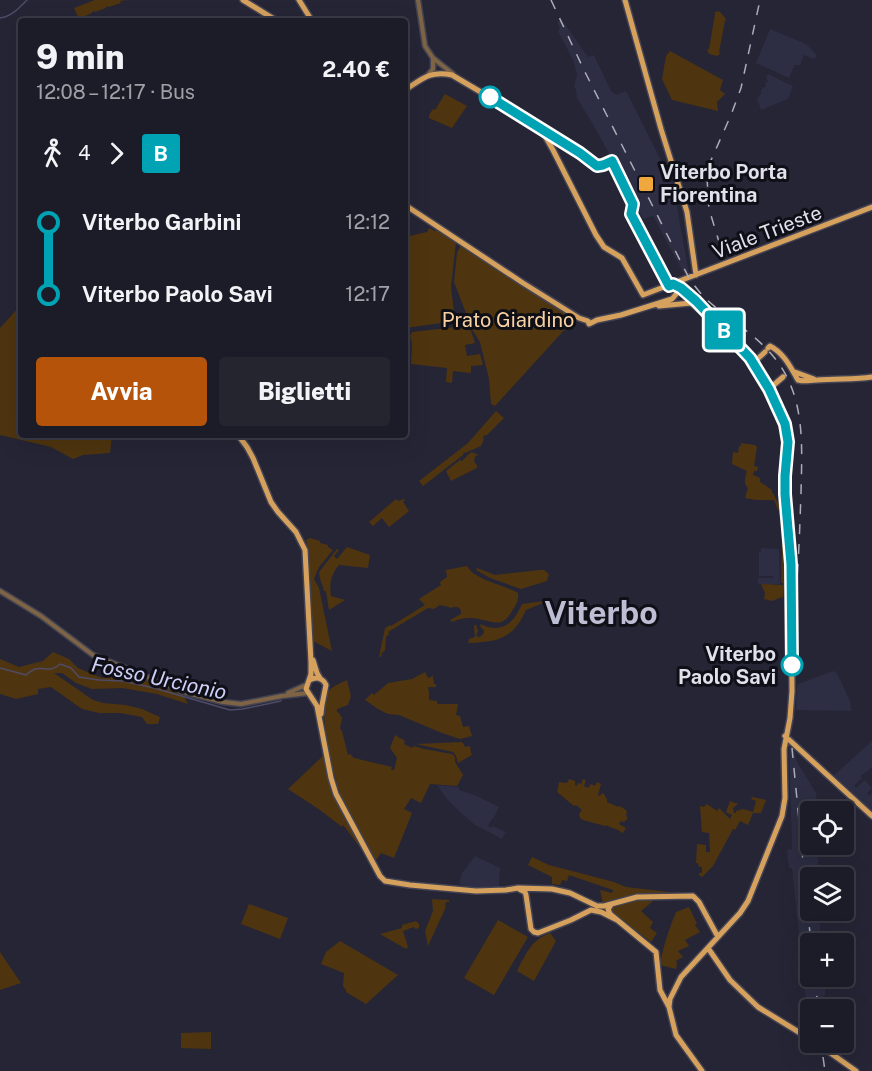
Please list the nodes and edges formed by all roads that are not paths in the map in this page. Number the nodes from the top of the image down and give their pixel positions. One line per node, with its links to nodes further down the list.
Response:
1 (299, 0): 6 (main road)
2 (418, 0): 7 (street)
3 (625, 0): 13 (main road)
4 (245, 1): 5 (main road)
5 (272, 18)
6 (309, 18)
7 (433, 58): 8 (street); 9 (street)
8 (428, 75): 9 (main road); 10 (main road)
9 (456, 77): 15 (main road, Viale Trieste)
10 (408, 88)
11 (408, 207): 18 (main road)
12 (872, 207): 13 (main road, Viale Trieste)
13 (696, 275): 14 (main road, Viale Trieste)
14 (687, 280): 15 (main road, Viale Trieste); 16 (main road); 17 (main road)
15 (673, 284): 16 (main road)
16 (681, 288): 17 (main road); 18 (main road)
17 (690, 295): 19 (main road)
18 (645, 307): 19 (main road)
19 (753, 363): 20 (main road); 23 (main road)
20 (789, 373): 22 (main road); 22 (main road); 23 (main road)
21 (872, 377): 22 (main road)
22 (809, 381)
23 (769, 389): 33 (main road)
24 (240, 438): 26 (main road)
25 (0, 591): 31 (street)
26 (311, 644): 27 (main road); 28 (main road)
27 (320, 678): 28 (main road); 29 (main road)
28 (308, 682): 30 (main road); 31 (street)
29 (324, 693): 30 (main road); 32 (main road)
30 (310, 695): 31 (street); 32 (main road)
31 (282, 696)
32 (322, 724): 35 (main road)
33 (785, 736): 34 (main road); 42 (main road)
34 (872, 816)
35 (518, 888): 36 (main road); 37 (main road)
36 (533, 888): 37 (main road); 38 (main road)
37 (526, 896): 40 (main road)
38 (585, 900): 39 (main road); 40 (main road)
39 (612, 904): 41 (main road); 42 (main road)
40 (587, 911): 41 (main road)
41 (617, 920): 45 (main road)
42 (718, 937): 43 (main road)
43 (708, 948): 44 (main road); 47 (main road)
44 (672, 992): 45 (main road); 46 (main road)
45 (661, 995): 46 (main road)
46 (669, 1007): 49 (main road)
47 (800, 1033)
48 (830, 1053): 50 (main road)
49 (702, 1071)
50 (855, 1071)

